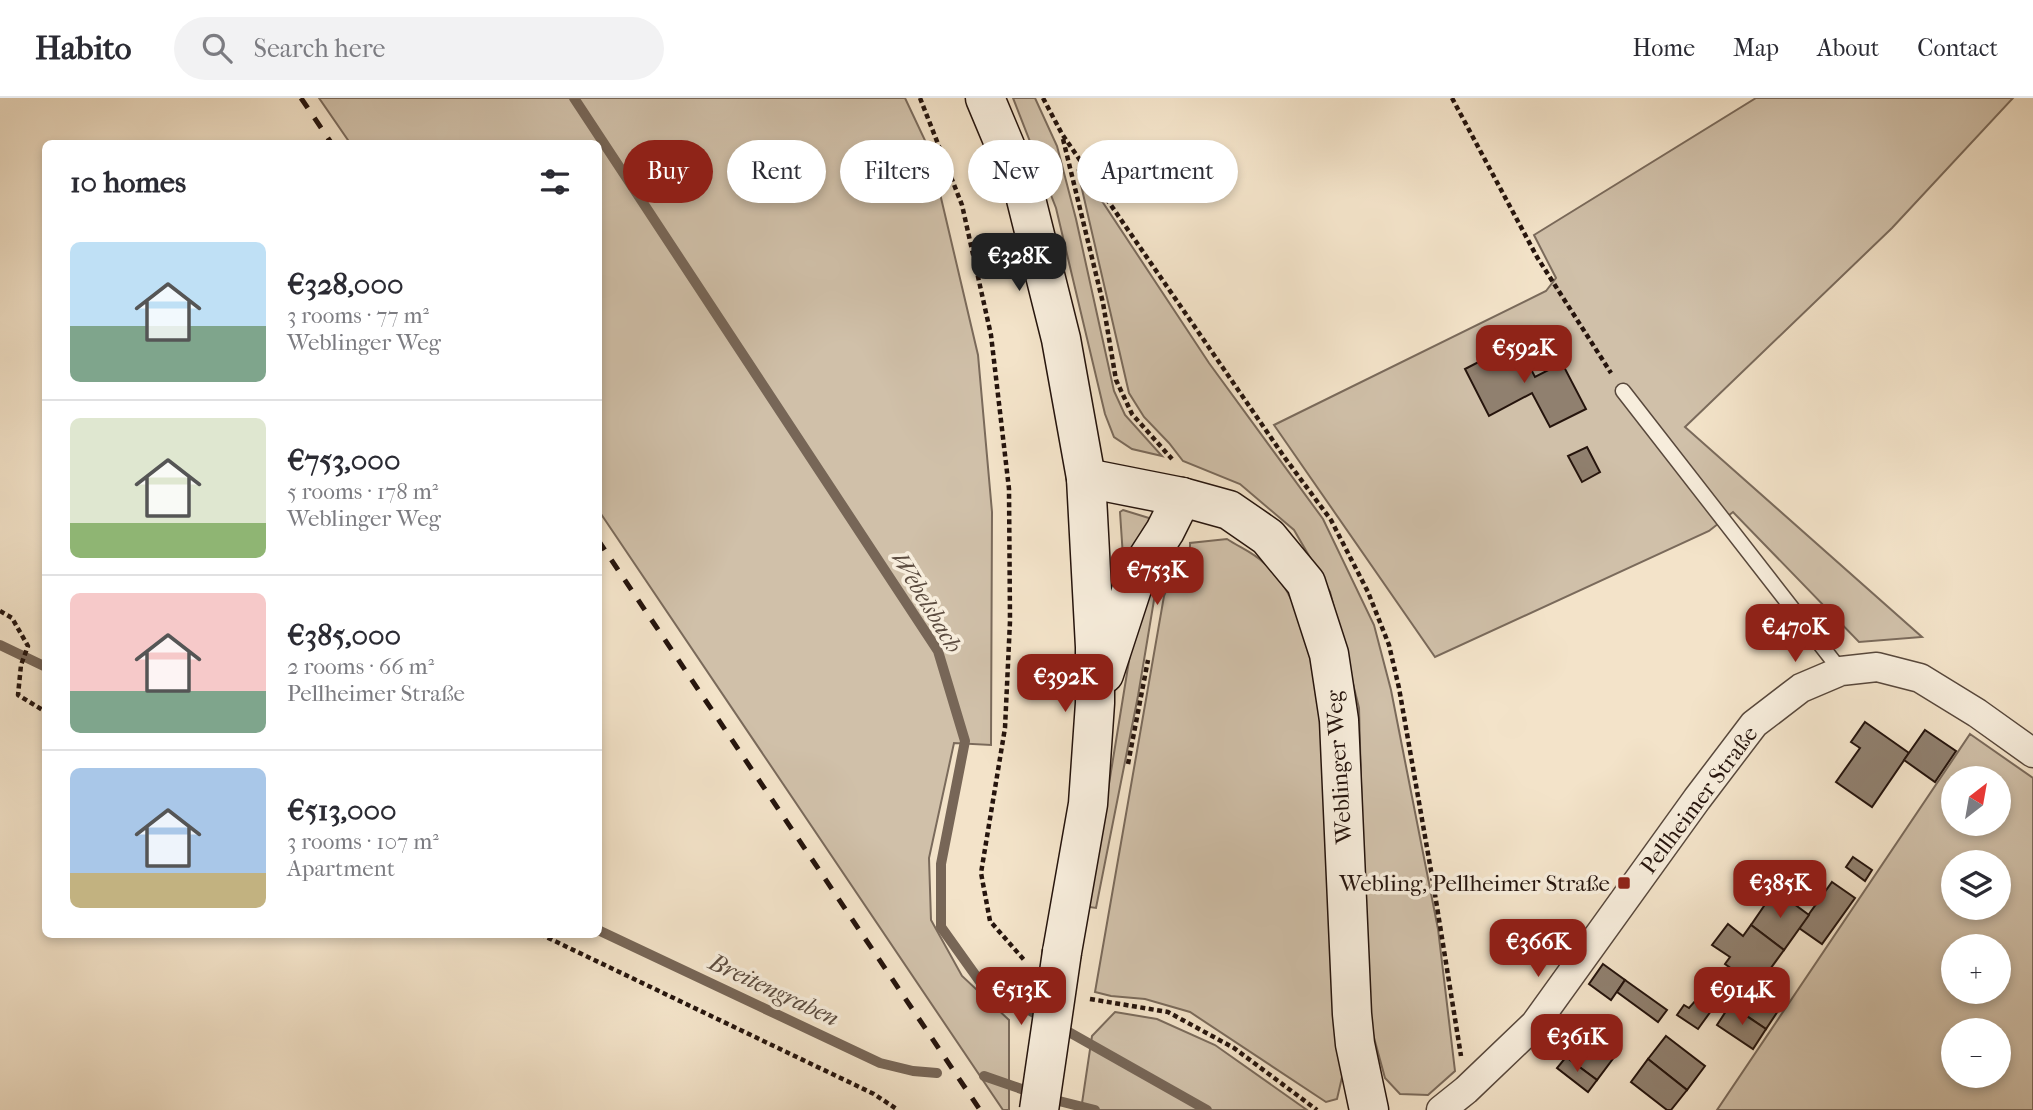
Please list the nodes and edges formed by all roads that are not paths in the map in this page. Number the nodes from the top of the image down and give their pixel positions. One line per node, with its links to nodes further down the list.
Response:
1 (985, 98): 3 (main road)
2 (1623, 391): 5 (lane)
3 (1086, 478): 4 (main road, Weblinger Weg); 6 (main road)
4 (1182, 497): 6 (main road); 9 (main road, Weblinger Weg)
5 (1841, 671): 7 (street, Pellheimer Straße); 10 (street, Pellheimer Straße)
6 (1095, 703): 8 (main road, bridge)
7 (2033, 753)
8 (1039, 1110)
9 (1368, 1110)
10 (1441, 1110)

